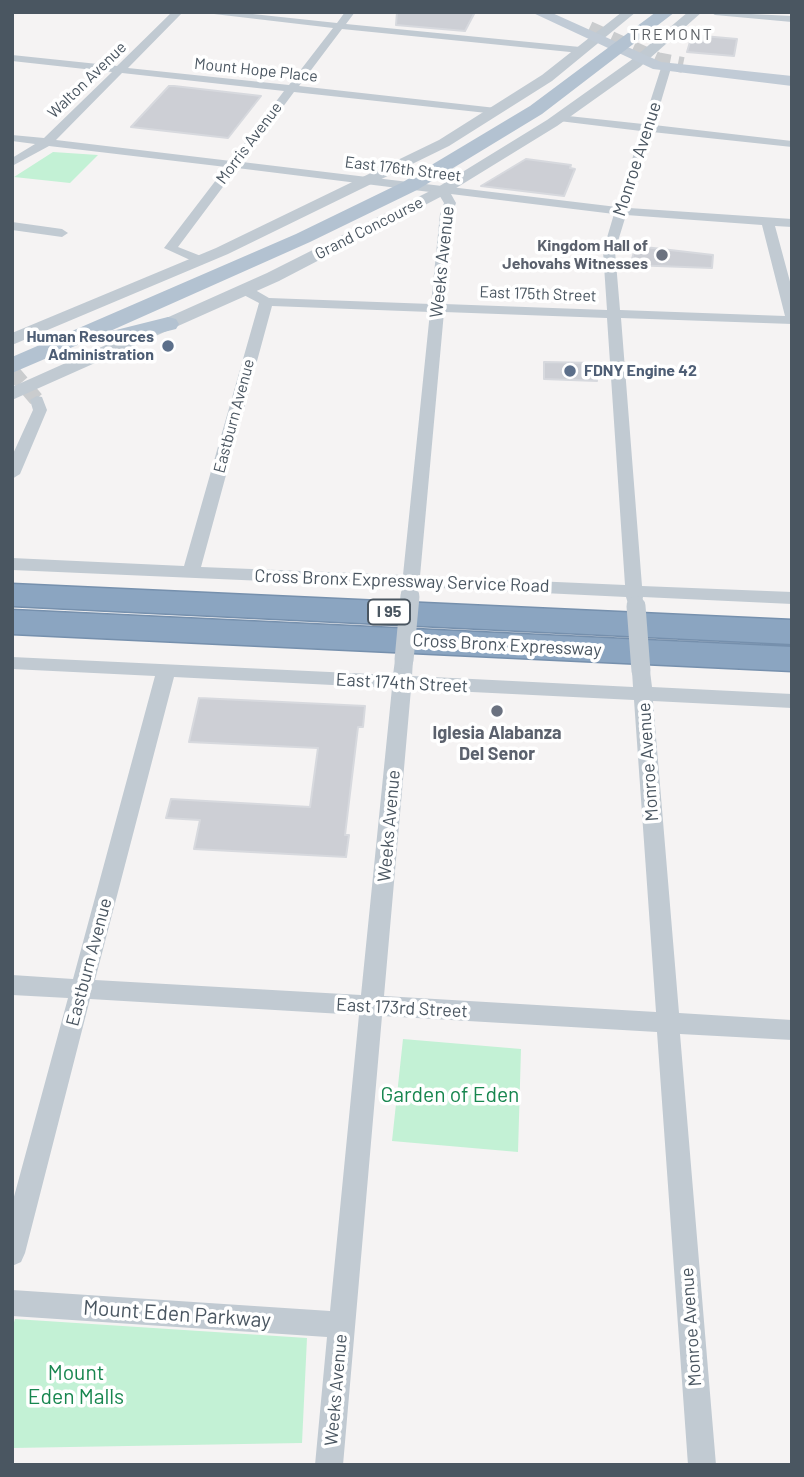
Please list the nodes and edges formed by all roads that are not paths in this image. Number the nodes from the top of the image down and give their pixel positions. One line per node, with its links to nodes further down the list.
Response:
1 (178, 12): 24 (street, Walton Avenue)
2 (202, 12): 13 (street)
3 (350, 12): 13 (street, Morris Avenue)
4 (538, 12): 15 (main road)
5 (551, 12): 15 (main road)
6 (564, 12): 15 (main road)
7 (630, 12): 14 (street)
8 (683, 12): 11 (main road)
9 (696, 12): 17 (street, Grand Concourse)
10 (715, 12): 12 (street)
11 (663, 15): 16 (main road, Grand Concourse)
12 (792, 19)
13 (340, 26): 19 (street); 26 (street, Morris Avenue)
14 (612, 26): 15 (main road); 16 (main road)
15 (594, 28): 18 (main road); 19 (street)
16 (635, 36): 17 (main road); 18 (main road, Grand Concourse)
17 (656, 45): 21 (street, Grand Concourse); 25 (main road)
18 (618, 48): 21 (main road); 36 (main road, Grand Concourse)
19 (580, 50): 27 (street)
20 (12, 58): 24 (street, Mount Hope Place)
21 (640, 58): 23 (main road); 28 (street, Grand Concourse)
22 (684, 63): 25 (main road)
23 (667, 68): 25 (main road); 29 (street, Monroe Avenue)
24 (121, 71): 26 (street, Mount Hope Place); 31 (street, Walton Avenue)
25 (792, 74)
26 (290, 89): 27 (street, Mount Hope Place); 34 (street, Morris Avenue)
27 (496, 111): 35 (street)
28 (559, 118): 29 (street); 37 (street, Grand Concourse)
29 (647, 128): 32 (street); 38 (street, Monroe Avenue)
30 (12, 138): 31 (street, East 176th Street)
31 (47, 142): 33 (street, Walton Avenue); 34 (street, East 176th Street)
32 (792, 144)
33 (12, 163)
34 (233, 164): 35 (street, East 176th Street); 43 (street, Morris Avenue)
35 (369, 180): 36 (street, East 176th Street); 43 (street)
36 (410, 186): 37 (street, East 176th Street); 51 (main road, Grand Concourse)
37 (443, 190): 38 (street, East 176th Street); 44 (street, Grand Concourse); 46 (street, Weeks Avenue)
38 (620, 211): 39 (street, East 176th Street); 47 (street, Monroe Avenue)
39 (768, 222): 40 (street, East 176th Street); 48 (street)
40 (792, 223)
41 (12, 226): 42 (street)
42 (62, 233)
43 (201, 261): 50 (street)
44 (245, 290): 45 (street, East 175th Street); 49 (street, Grand Concourse)
45 (266, 302): 46 (street, East 175th Street); 56 (street, Eastburn Avenue)
46 (437, 308): 47 (street, East 175th Street); 57 (street, Weeks Avenue)
47 (614, 314): 48 (street, East 175th Street); 59 (street, Monroe Avenue)
48 (792, 318)
49 (168, 324): 51 (main road); 52 (street, Grand Concourse)
50 (12, 340)
51 (16, 361)
52 (12, 394)
53 (37, 400): 54 (street)
54 (12, 474)
55 (12, 564): 56 (street, Cross Bronx Expressway Service Road)
56 (191, 572): 57 (street, Cross Bronx Expressway Service Road)
57 (411, 589): 59 (street, Cross Bronx Expressway Service Road); 66 (street, Weeks Avenue, bridge)
58 (12, 595): 62 (highway, Cross Bronx Expressway / I 95)
59 (635, 598): 60 (street, Cross Bronx Expressway Service Road); 67 (street, Monroe Avenue, bridge)
60 (792, 598)
61 (12, 622): 63 (highway, Cross Bronx Expressway / I 95)
62 (792, 632)
63 (792, 659)
64 (12, 663): 65 (street, East 174th Street)
65 (166, 671): 66 (street, East 174th Street); 70 (street, Eastburn Avenue)
66 (403, 671): 67 (street, East 174th Street); 71 (street, Weeks Avenue)
67 (642, 683): 68 (street, East 174th Street); 72 (street, Monroe Avenue)
68 (792, 701)
69 (12, 985): 70 (street, East 173rd Street)
70 (82, 989): 71 (street, East 173rd Street); 74 (street, Eastburn Avenue)
71 (372, 1006): 72 (street, East 173rd Street); 76 (street, Weeks Avenue)
72 (668, 1023): 73 (street, East 173rd Street); 78 (street, Monroe Avenue)
73 (792, 1030)
74 (12, 1252)
75 (12, 1303): 76 (street, Mount Eden Parkway)
76 (342, 1325): 77 (street, Weeks Avenue)
77 (329, 1465)
78 (702, 1465)

